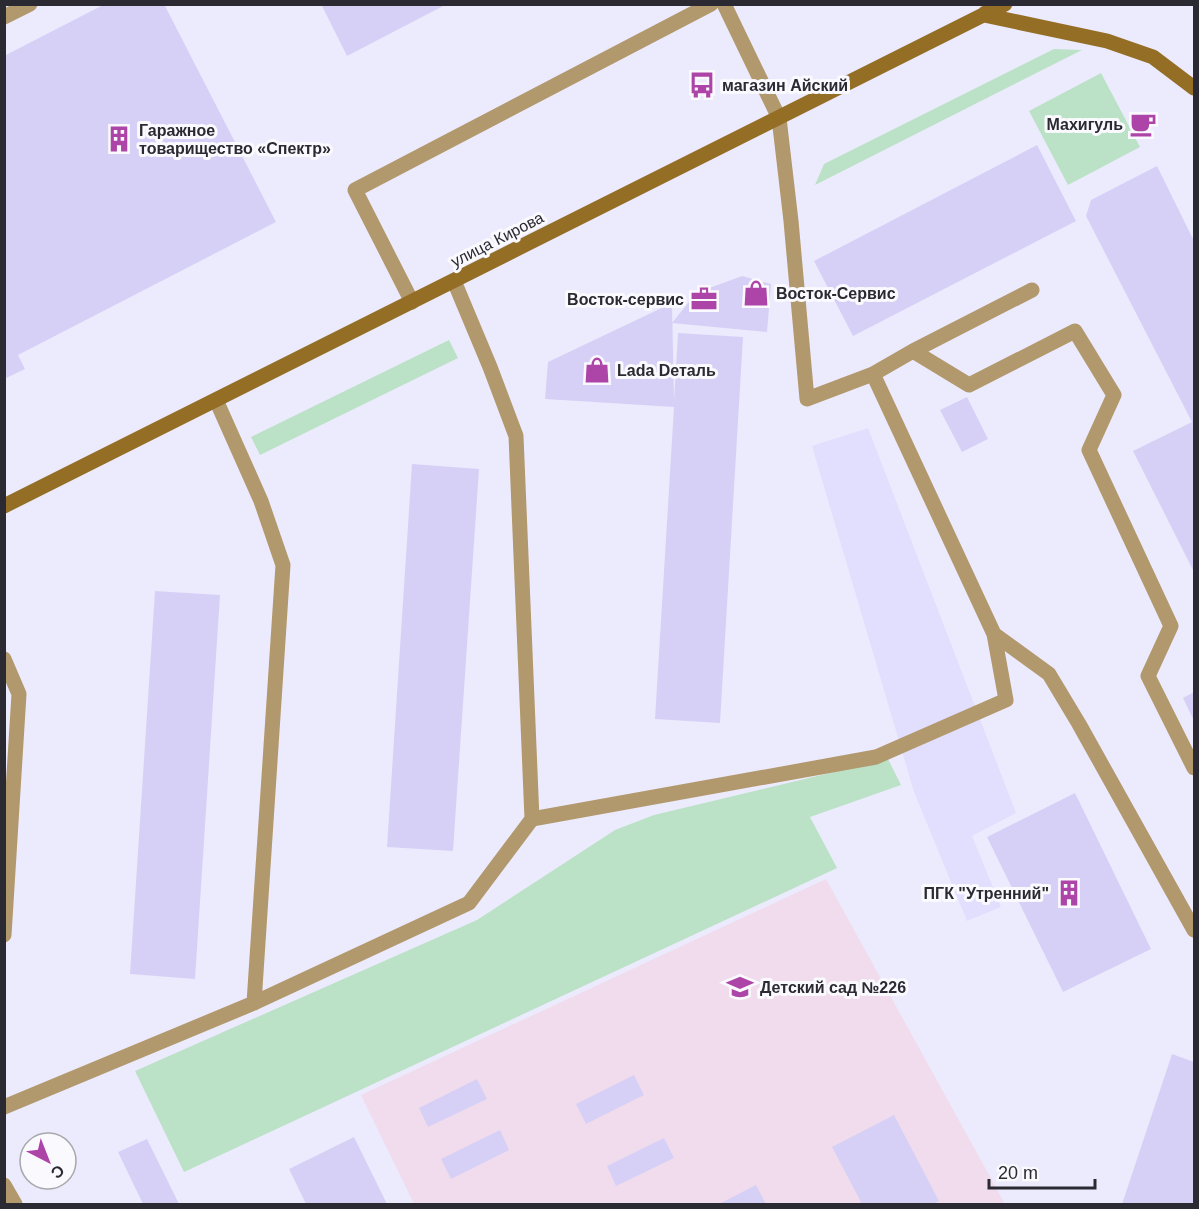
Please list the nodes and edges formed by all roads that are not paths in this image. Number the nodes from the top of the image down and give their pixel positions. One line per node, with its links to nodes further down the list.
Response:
1 (30, 4): 6 (lane)
2 (711, 4): 11 (lane)
3 (724, 4): 8 (lane)
4 (1005, 4): 5 (main road, улица Кирова)
5 (986, 10): 7 (main road); 8 (main road, улица Кирова)
6 (4, 18)
7 (1194, 88)
8 (779, 118): 9 (main road, улица Кирова); 13 (lane)
9 (454, 281): 11 (main road, улица Кирова); 19 (lane)
10 (1032, 290): 12 (lane)
11 (412, 302): 14 (main road, улица Кирова)
12 (913, 351): 13 (lane); 18 (lane)
13 (873, 374): 16 (lane)
14 (216, 400): 15 (main road, улица Кирова); 22 (lane)
15 (4, 506)
16 (994, 634): 19 (lane); 20 (lane)
17 (4, 659): 21 (lane)
18 (1194, 768)
19 (532, 819): 22 (lane)
20 (1194, 930)
21 (4, 935)
22 (254, 1003): 23 (lane)
23 (4, 1107)
24 (4, 1185): 25 (lane)
25 (15, 1204)

